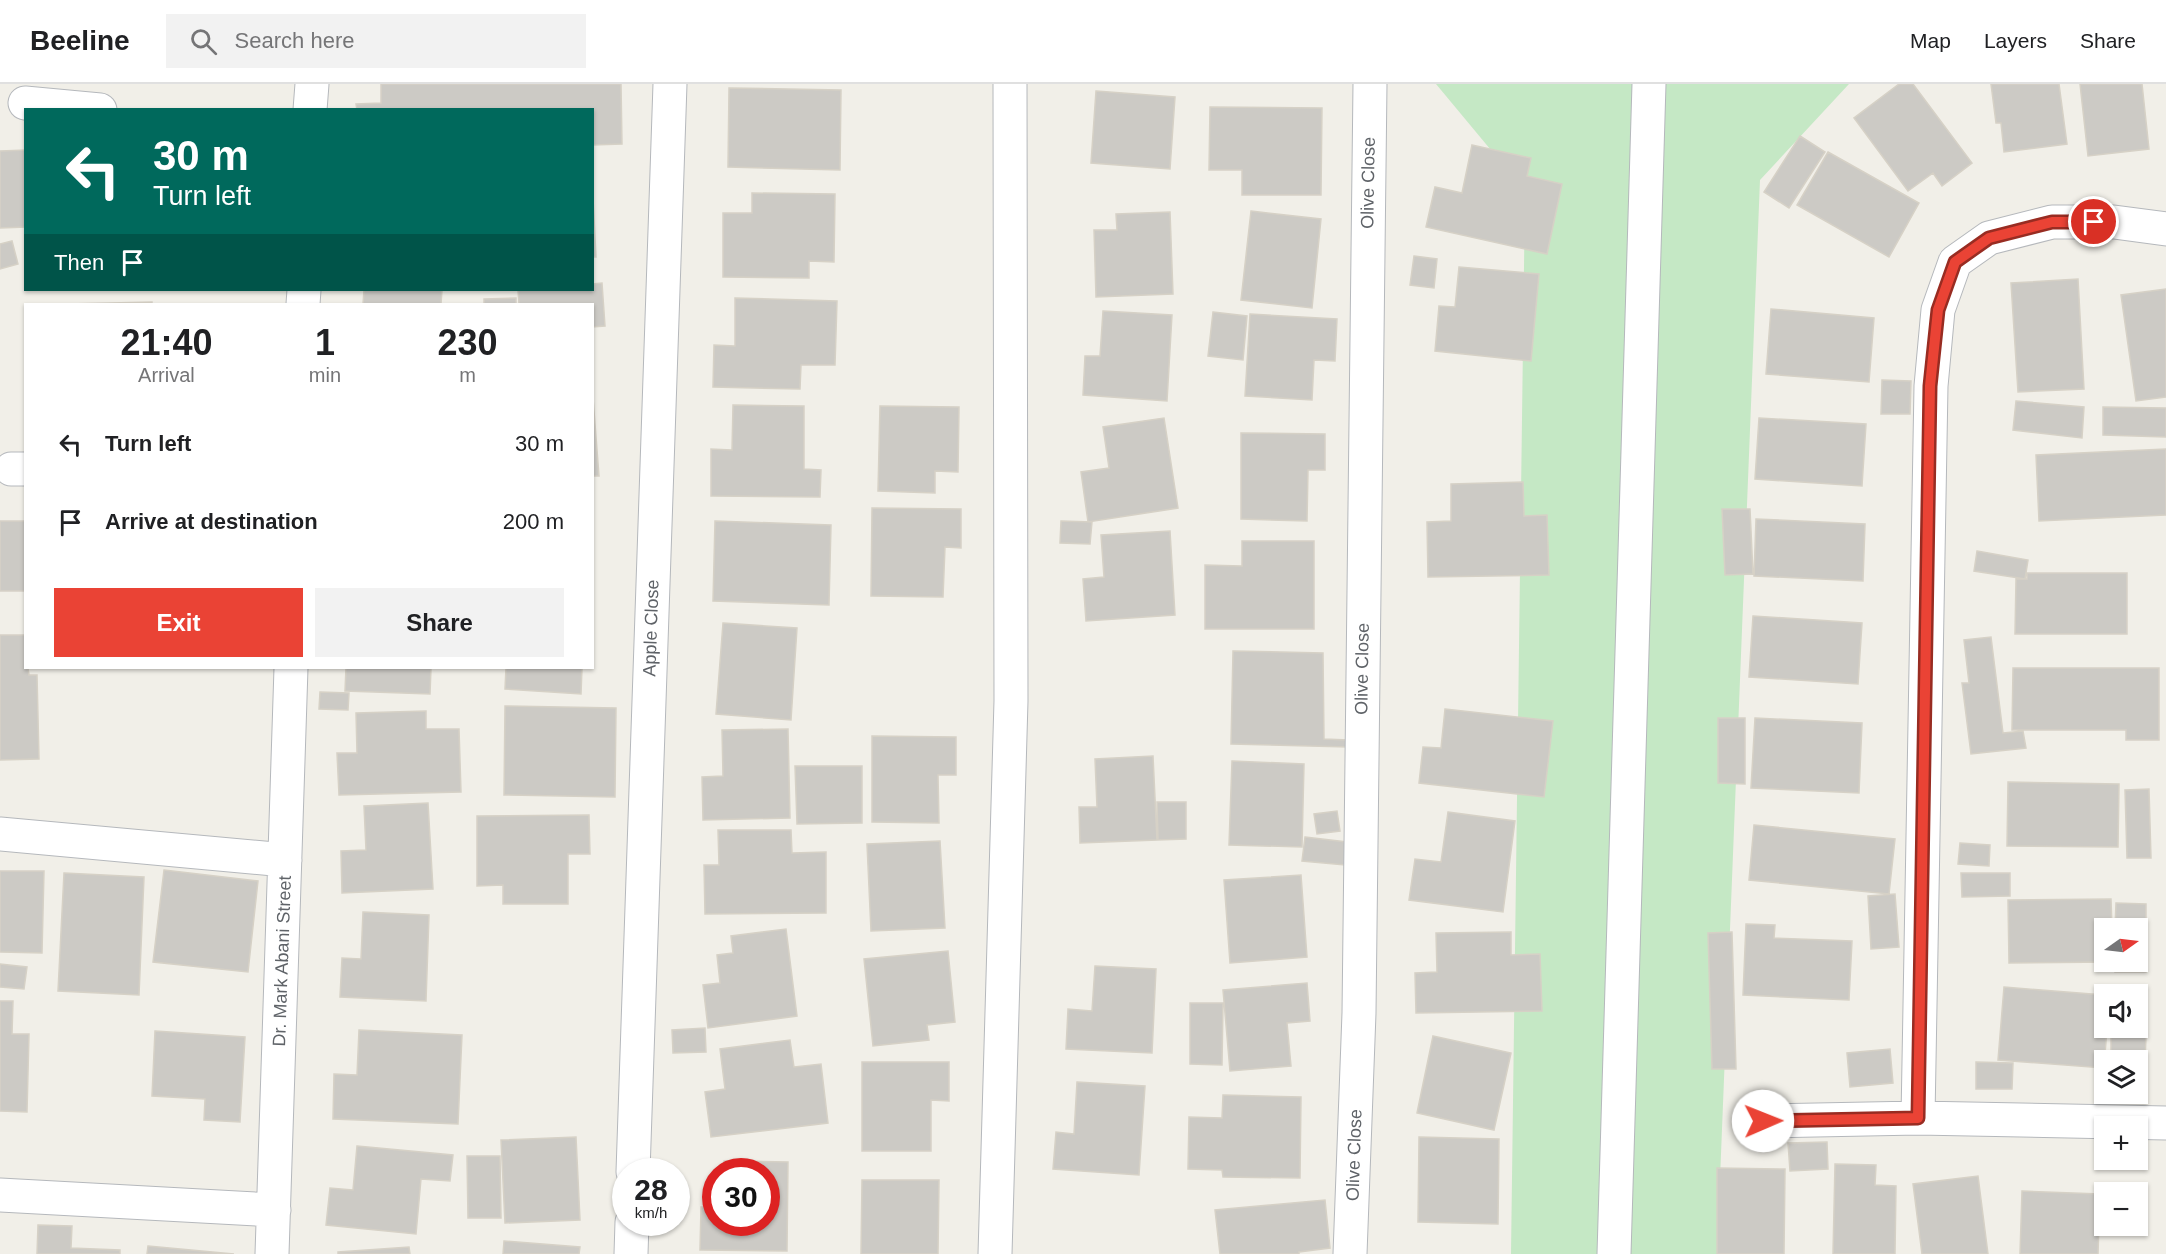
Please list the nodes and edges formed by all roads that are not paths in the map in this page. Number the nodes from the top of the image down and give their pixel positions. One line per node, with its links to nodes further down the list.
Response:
1 (312, 84): 8 (street)
2 (670, 84): 16 (street, Apple Close)
3 (1010, 84): 22 (street)
4 (1370, 84): 23 (street, Olive Close)
5 (1649, 84): 24 (street)
6 (25, 103): 7 (street)
7 (79, 108)
8 (310, 108)
9 (2166, 229): 13 (street)
10 (291, 669): 12 (street, Dr. Mark Abani Street)
11 (0, 834): 12 (street)
12 (285, 860): 18 (street, Dr. Mark Abani Street)
13 (1918, 1118): 14 (street); 15 (street)
14 (1763, 1121)
15 (2166, 1123)
16 (633, 1158)
17 (0, 1195): 18 (street)
18 (274, 1210): 20 (street, Dr. Mark Abani Street)
19 (632, 1236): 21 (street)
20 (272, 1254)
21 (631, 1254)
22 (995, 1254)
23 (1350, 1254)
24 (1614, 1254)

